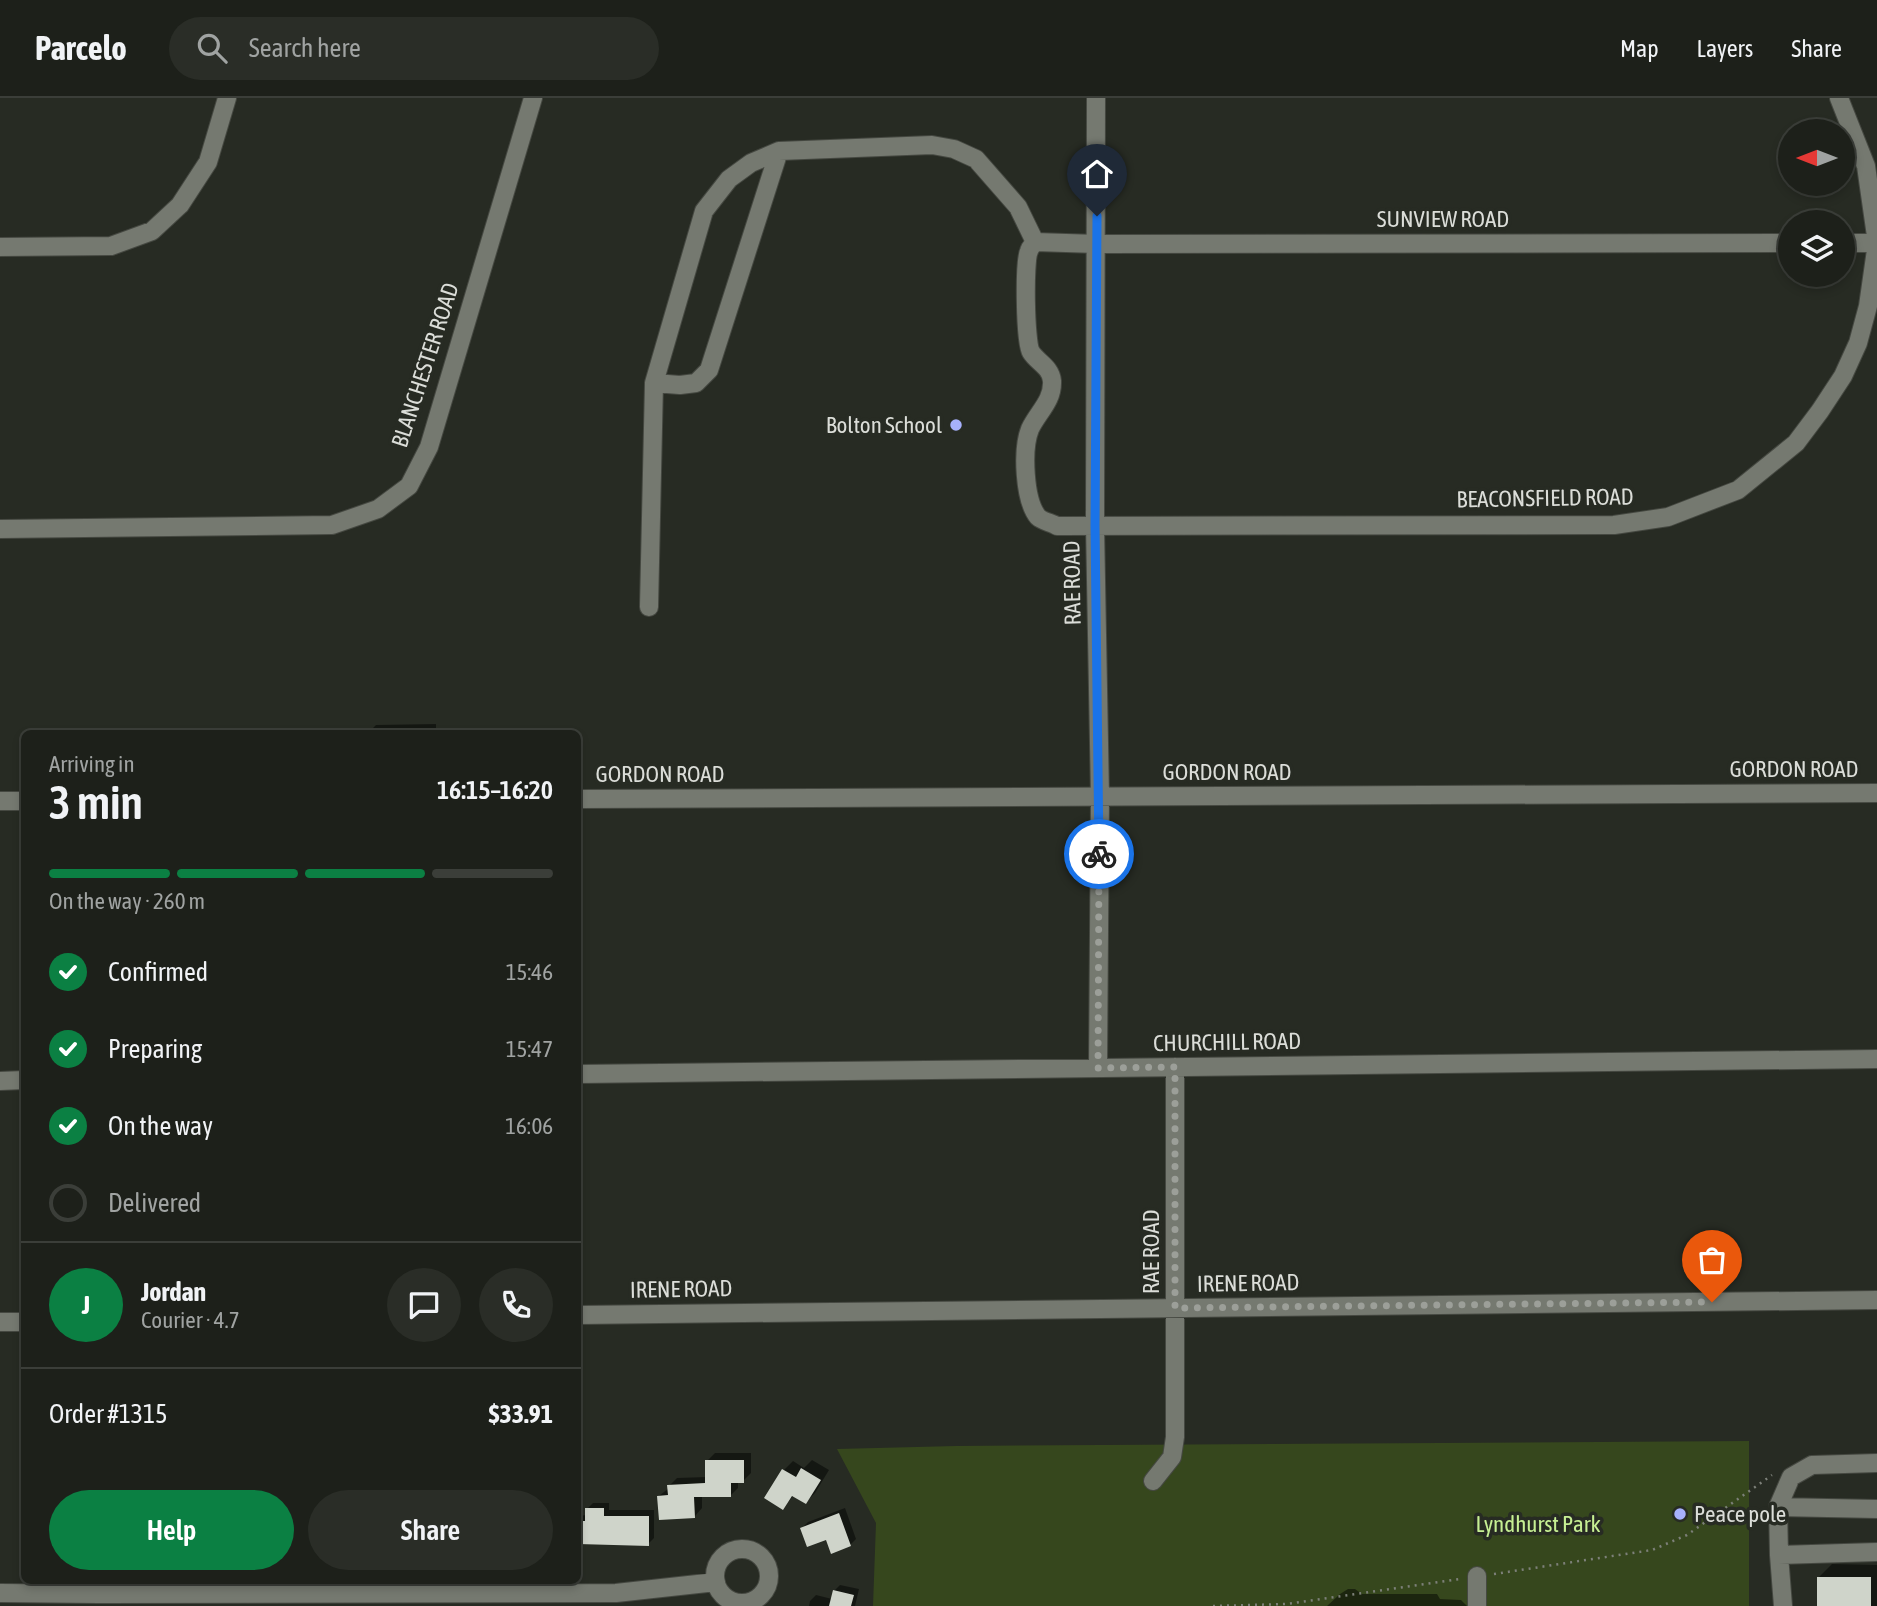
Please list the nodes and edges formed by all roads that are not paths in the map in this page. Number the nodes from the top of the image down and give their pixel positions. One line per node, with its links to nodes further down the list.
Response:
1 (227, 98): 11 (street)
2 (533, 98): 14 (street, BLANCHESTER ROAD)
3 (1096, 98): 10 (street, RAE ROAD)
4 (1839, 98): 9 (street, BEACONSFIELD ROAD)
5 (779, 151): 6 (street); 12 (street); 12 (street)
6 (1035, 242): 10 (street, SUNVIEW ROAD); 13 (street, BEACONSFIELD ROAD)
7 (1778, 243): 10 (street, SUNVIEW ROAD)
8 (1855, 243): 9 (street)
9 (1877, 243): 13 (street, BEACONSFIELD ROAD)
10 (1097, 244): 13 (street, RAE ROAD)
11 (0, 247)
12 (654, 383): 15 (street)
13 (1095, 526): 17 (street, RAE ROAD)
14 (0, 529)
15 (649, 607)
16 (1877, 793): 17 (street, GORDON ROAD)
17 (1100, 797): 18 (street, GORDON ROAD); 23 (street, RAE ROAD)
18 (581, 799)
19 (0, 801): 20 (street)
20 (21, 801)
21 (1877, 1059): 22 (street, CHURCHILL ROAD)
22 (1175, 1067): 23 (street, CHURCHILL ROAD); 28 (street, RAE ROAD)
23 (1098, 1068): 24 (street, CHURCHILL ROAD)
24 (581, 1074)
25 (21, 1080): 26 (street)
26 (0, 1081)
27 (1877, 1300): 28 (street, IRENE ROAD)
28 (1175, 1308): 29 (street, IRENE ROAD); 33 (street, RAE ROAD)
29 (581, 1315)
30 (0, 1322): 31 (street)
31 (21, 1322)
32 (1877, 1463): 34 (street)
33 (1153, 1481)
34 (1778, 1507): 35 (street); 37 (street)
35 (1877, 1509)
36 (1877, 1552): 37 (street)
37 (1779, 1555): 44 (street)
38 (1477, 1576): 43 (street)
39 (716, 1582): 41 (street)
40 (0, 1593): 42 (street)
41 (437, 1593): 42 (street)
42 (99, 1600)
43 (1477, 1606)
44 (1783, 1606)

